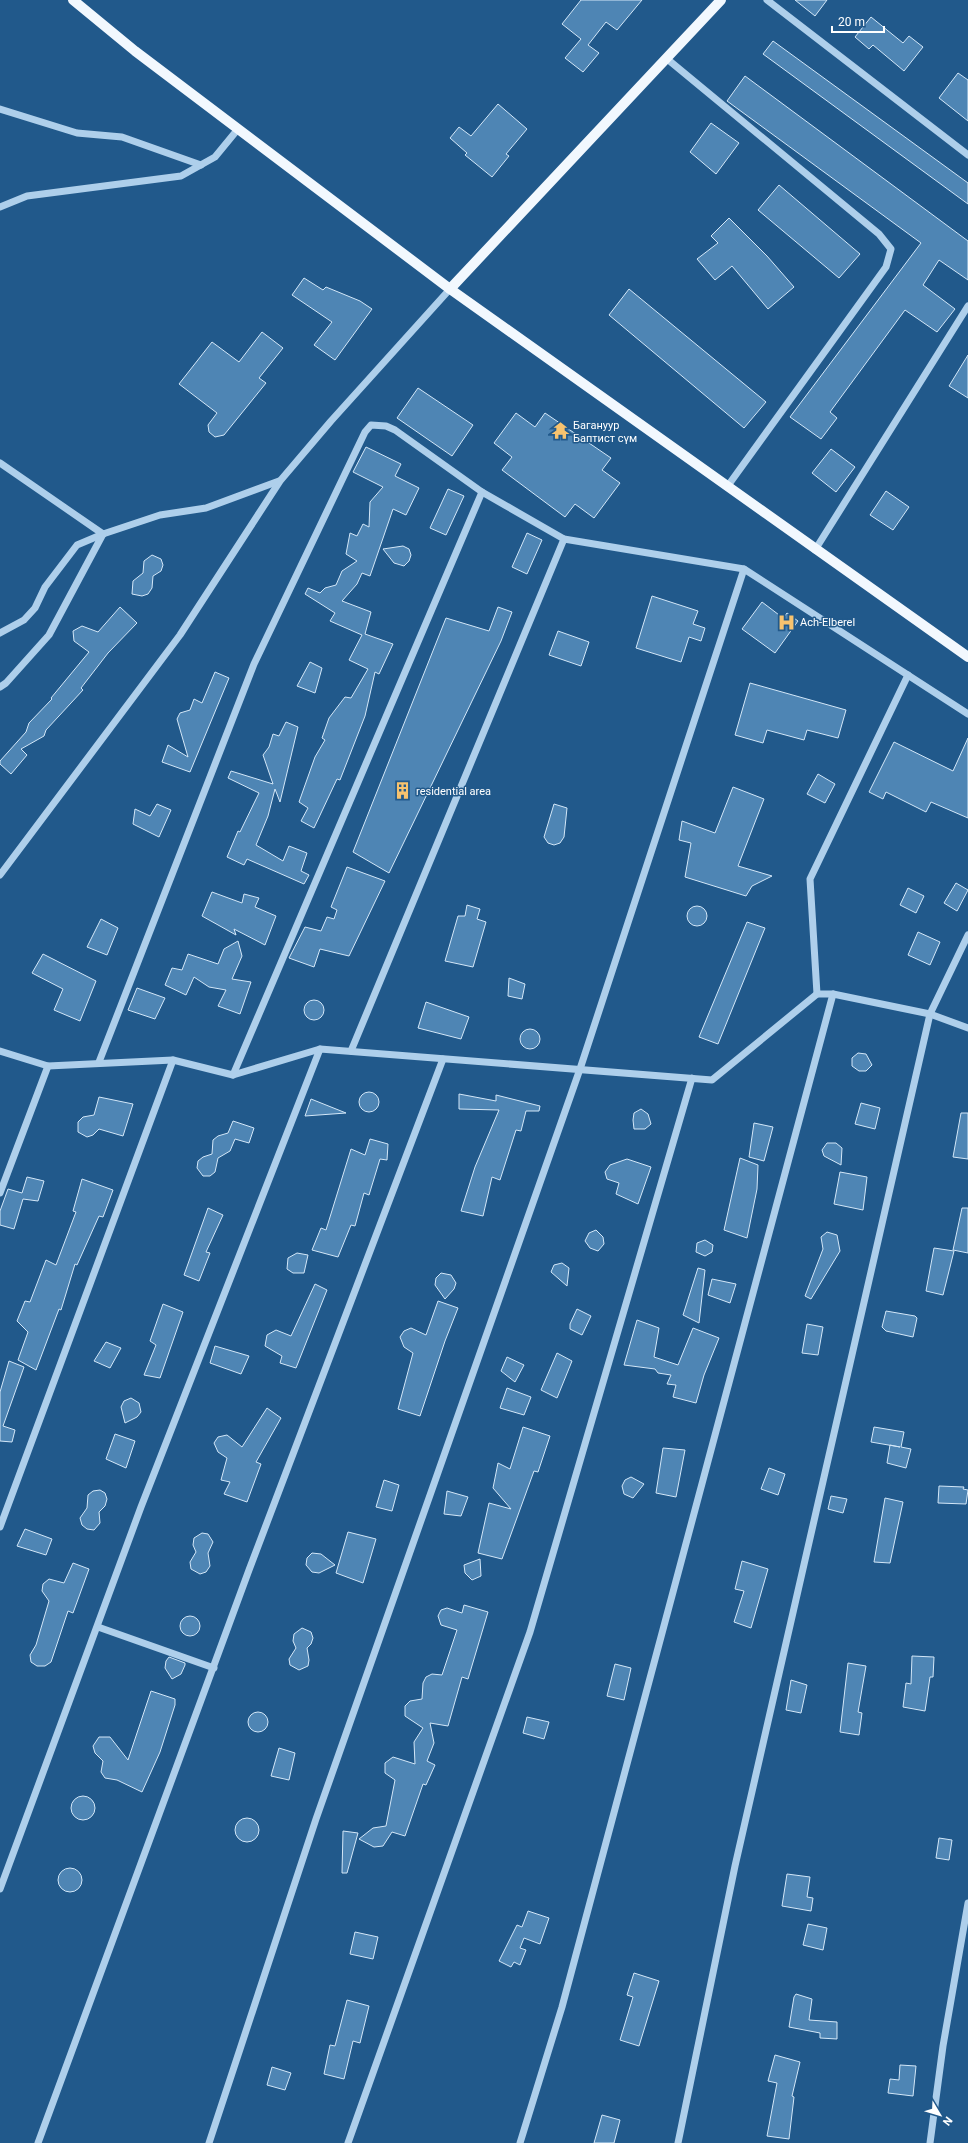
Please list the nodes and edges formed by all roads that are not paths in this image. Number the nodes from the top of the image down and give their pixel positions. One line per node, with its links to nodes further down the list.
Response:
1 (73, 0): 6 (main road)
2 (721, 0): 4 (main road)
3 (767, 0): 7 (street)
4 (666, 58): 10 (main road); 14 (street)
5 (0, 109): 8 (street)
6 (238, 129): 8 (street); 10 (main road)
7 (968, 155)
8 (201, 165): 9 (street)
9 (0, 208)
10 (450, 289): 13 (street); 14 (main road)
11 (968, 306): 18 (street)
12 (0, 463): 16 (street)
13 (280, 481): 16 (street); 25 (street)
14 (727, 487): 18 (main road)
15 (482, 492): 17 (street); 36 (street); 39 (street)
16 (103, 534): 20 (street); 23 (street)
17 (564, 539): 19 (street); 33 (street)
18 (816, 550): 21 (main road)
19 (744, 569): 22 (street); 38 (street)
20 (0, 633)
21 (968, 657)
22 (908, 675): 24 (street); 27 (street)
23 (0, 687)
24 (968, 714)
25 (0, 875)
26 (968, 935): 29 (street)
27 (817, 994): 28 (street); 40 (street)
28 (833, 994): 29 (street); 50 (street)
29 (930, 1014): 30 (street); 51 (street)
30 (968, 1028)
31 (320, 1049): 33 (street); 39 (street); 43 (street)
32 (0, 1051): 37 (street)
33 (351, 1051): 34 (street)
34 (443, 1059): 38 (street); 44 (street)
35 (173, 1060): 36 (street); 39 (street); 42 (street)
36 (99, 1062): 37 (street)
37 (48, 1066): 41 (street)
38 (580, 1069): 40 (street); 48 (street)
39 (233, 1075)
40 (692, 1078): 49 (street)
41 (0, 1193)
42 (0, 1527)
43 (98, 1627): 44 (street); 45 (street)
44 (214, 1668): 47 (street)
45 (0, 1889)
46 (968, 1903): 52 (street)
47 (38, 2143)
48 (209, 2143)
49 (348, 2143)
50 (520, 2143)
51 (678, 2143)
52 (930, 2143)

